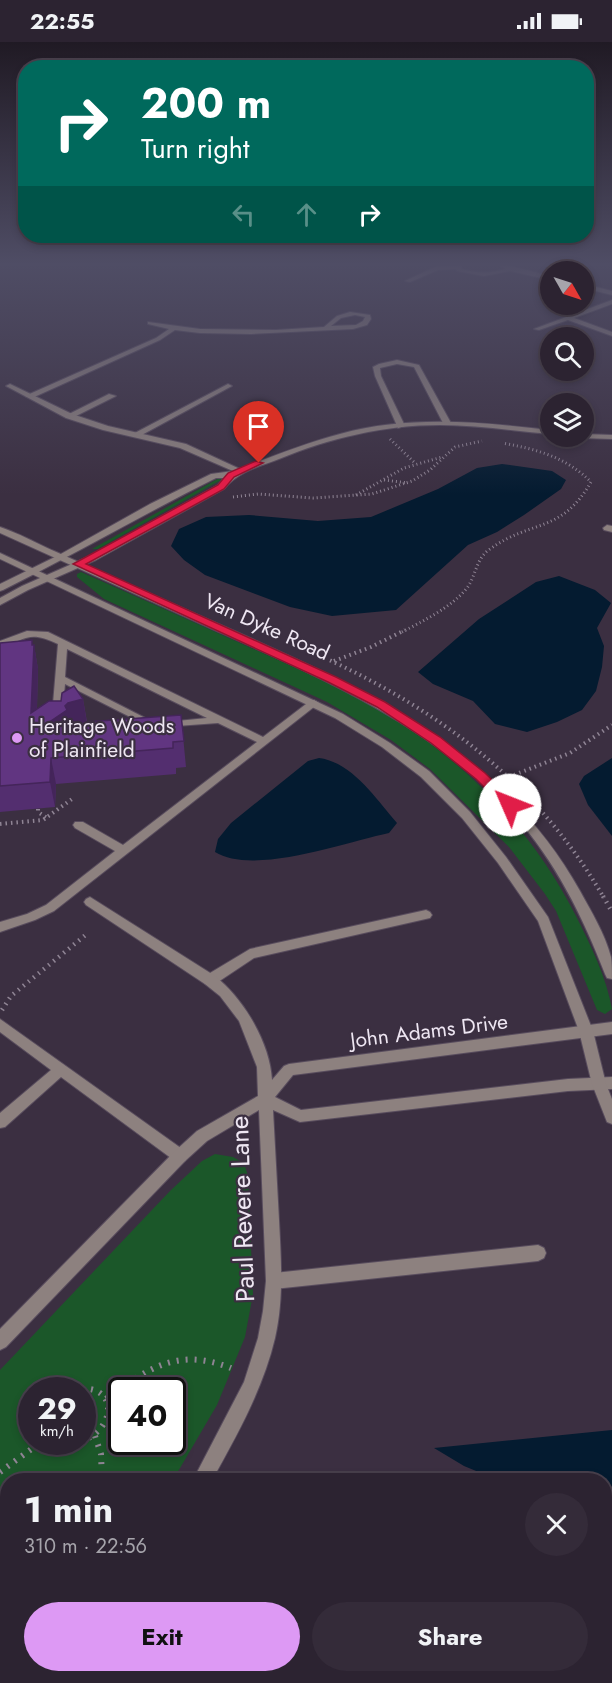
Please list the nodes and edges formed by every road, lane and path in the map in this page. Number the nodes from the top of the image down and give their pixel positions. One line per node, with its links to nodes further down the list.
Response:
1 (152, 342): 4 (street)
2 (10, 386): 4 (street)
3 (228, 386): 11 (street)
4 (29, 396): 6 (street)
5 (112, 396): 6 (street)
6 (69, 416): 11 (street)
7 (447, 423): 8 (street); 8 (street); 9 (street)
8 (401, 426): 18 (street)
9 (540, 431)
10 (387, 433): 17 (path)
11 (135, 435): 18 (street)
12 (594, 436): 13 (street)
13 (612, 437)
14 (486, 441): 16 (path)
15 (501, 443): 33 (path)
16 (443, 457): 17 (path); 20 (path)
17 (416, 464): 19 (path)
18 (235, 473): 25 (street); 26 (street)
19 (384, 480): 20 (path); 21 (path)
20 (409, 483): 21 (path)
21 (354, 496): 22 (path)
22 (230, 497)
23 (0, 530): 25 (street, Van Dyke Road)
24 (0, 556): 27 (street)
25 (62, 557): 26 (street, Van Dyke Road); 27 (street)
26 (78, 564): 28 (street); 53 (street, Van Dyke Road)
27 (33, 571): 28 (street); 29 (street)
28 (47, 578): 30 (street); 35 (street)
29 (0, 588)
30 (0, 602)
31 (63, 643): 32 (street); 34 (street); 36 (street)
32 (0, 645)
33 (334, 661)
34 (60, 678): 37 (street); 39 (street)
35 (314, 704): 41 (street); 58 (street)
36 (220, 719): 39 (street); 41 (street)
37 (60, 723)
38 (612, 725): 42 (path)
39 (158, 727): 40 (street)
40 (136, 729)
41 (263, 741): 48 (street)
42 (509, 777)
43 (72, 799): 45 (path)
44 (38, 808): 45 (path)
45 (47, 818): 46 (path)
46 (0, 824)
47 (79, 825): 48 (street)
48 (123, 850): 51 (street)
49 (90, 902): 54 (street, Paul Revere Lane)
50 (426, 915): 54 (street)
51 (0, 927)
52 (88, 933): 55 (path)
53 (612, 974)
54 (210, 980): 61 (street, Paul Revere Lane)
55 (0, 1011)
56 (0, 1025): 59 (street)
57 (612, 1028): 58 (street, John Adams Drive)
58 (586, 1031): 60 (street); 61 (street, John Adams Drive)
59 (61, 1069): 63 (street); 64 (street)
60 (606, 1084): 61 (street); 62 (street)
61 (265, 1099): 64 (street, John Adams Drive); 66 (street, Paul Revere Lane)
62 (612, 1118)
63 (0, 1122)
64 (180, 1156): 67 (street, John Adams Drive)
65 (538, 1253): 66 (street)
66 (274, 1281): 76 (street, Paul Revere Lane)
67 (0, 1341)
68 (231, 1368): 70 (path)
69 (96, 1389): 70 (path)
70 (106, 1400): 71 (path)
71 (96, 1435)
72 (96, 1439): 75 (path)
73 (23, 1455): 74 (path)
74 (0, 1472)
75 (102, 1473)
76 (206, 1473)

